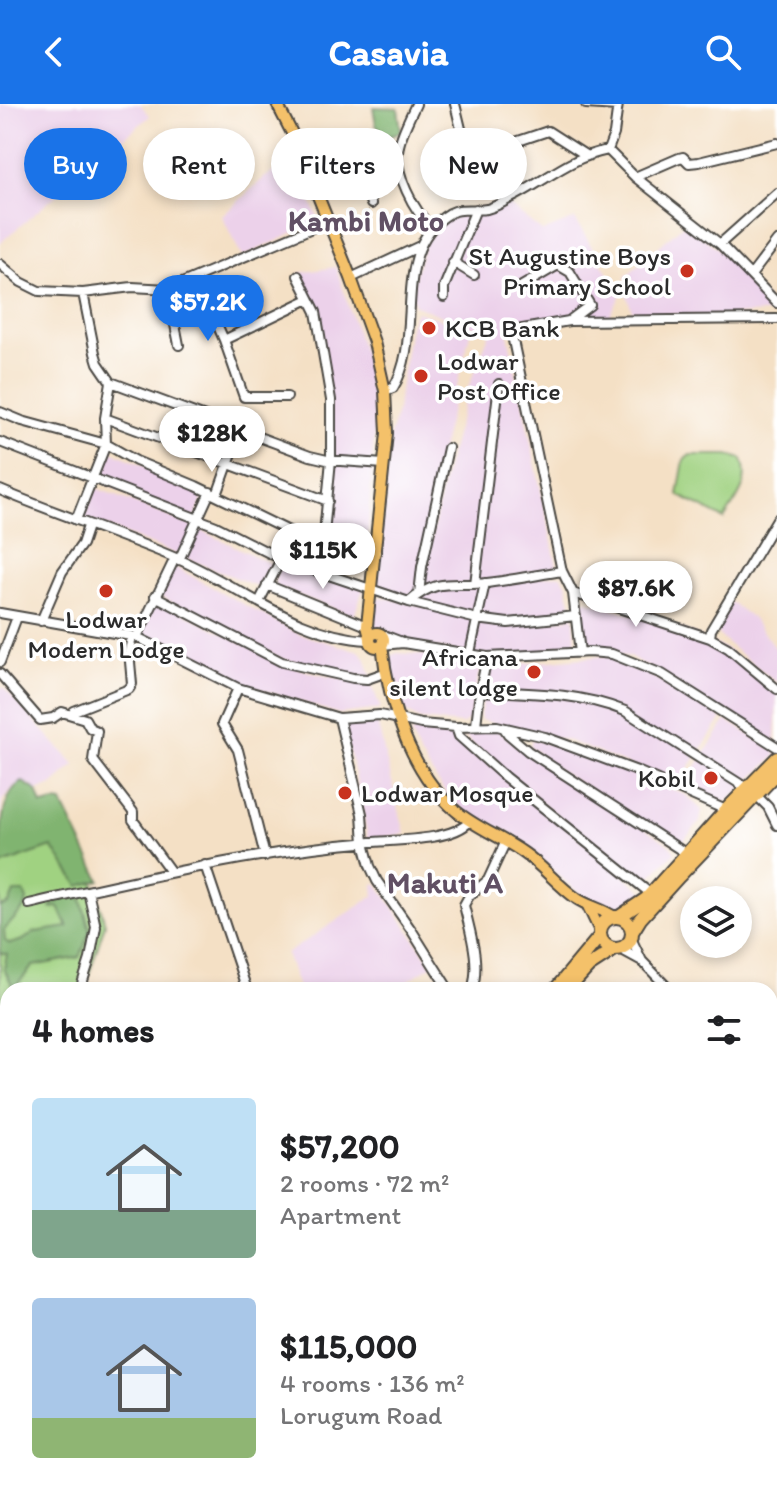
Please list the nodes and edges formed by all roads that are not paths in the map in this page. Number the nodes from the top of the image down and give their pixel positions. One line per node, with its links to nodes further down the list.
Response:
1 (277, 104): 6 (main road)
2 (416, 104): 17 (street)
3 (455, 104): 9 (street)
4 (586, 104): 5 (street)
5 (618, 105): 8 (street)
6 (289, 128)
7 (777, 143): 10 (street)
8 (608, 150): 9 (street); 10 (street)
9 (587, 156): 15 (street)
10 (635, 177): 19 (street)
11 (777, 193): 19 (street)
12 (318, 200): 16 (main road)
13 (370, 200): 14 (street)
14 (371, 204)
15 (476, 209): 17 (street); 21 (street)
16 (326, 222): 26 (street); 27 (main road)
17 (432, 228): 20 (street)
18 (777, 241): 23 (street)
19 (720, 244): 23 (street)
20 (420, 246): 27 (street); 40 (street)
21 (453, 262): 24 (street); 31 (street)
22 (0, 264): 30 (street)
23 (752, 274): 33 (street)
24 (474, 275)
25 (298, 276): 32 (street)
26 (197, 278): 29 (street); 36 (street)
27 (351, 278): 40 (main road)
28 (522, 286): 35 (street)
29 (168, 289): 30 (street); 37 (street)
30 (83, 293): 38 (street)
31 (444, 297)
32 (309, 299): 36 (street); 48 (street)
33 (777, 303)
34 (777, 319): 35 (street)
35 (569, 321): 64 (street)
36 (224, 340): 41 (street)
37 (179, 345)
38 (111, 382): 43 (street); 44 (street)
39 (499, 384): 65 (street)
40 (385, 391): 50 (main road)
41 (287, 397)
42 (0, 412): 46 (street)
43 (105, 418): 46 (street); 49 (street)
44 (240, 431): 48 (street); 49 (street)
45 (0, 442): 51 (street)
46 (106, 444): 51 (street); 53 (street)
47 (448, 448): 69 (street)
48 (331, 460): 50 (street); 54 (street)
49 (229, 464): 53 (street); 54 (street)
50 (384, 464): 61 (main road)
51 (93, 477): 55 (street); 57 (street)
52 (0, 490): 57 (street)
53 (213, 494): 55 (street); 59 (street)
54 (328, 501): 60 (street)
55 (197, 518): 62 (street); 63 (street)
56 (777, 519): 81 (street)
57 (76, 520): 58 (street)
58 (88, 526): 62 (street); 78 (street)
59 (294, 534): 60 (street); 63 (street)
60 (323, 544): 61 (street)
61 (376, 552): 67 (main road)
62 (177, 559): 70 (street); 71 (street)
63 (281, 559): 66 (street); 67 (street)
64 (562, 571): 65 (street); 68 (street)
65 (480, 584): 69 (street); 77 (street)
66 (267, 585): 71 (street); 79 (street)
67 (371, 588): 72 (street); 73 (main road)
68 (573, 593): 75 (street); 81 (street)
69 (419, 594): 72 (street)
70 (155, 596): 80 (street); 88 (street)
71 (259, 602): 82 (street)
72 (409, 602): 77 (street)
73 (369, 611): 79 (main road); 82 (main road)
74 (0, 613): 76 (street)
75 (576, 616): 77 (street); 84 (street)
76 (17, 617): 78 (street); 86 (street)
77 (477, 619): 83 (street)
78 (41, 621): 80 (street)
79 (367, 626): 82 (main road)
80 (134, 637): 89 (street); 92 (street)
81 (710, 638): 90 (street)
82 (375, 639): 83 (street); 88 (main road)
83 (470, 653): 85 (street)
84 (580, 653): 85 (street); 98 (street)
85 (487, 657): 91 (street)
86 (0, 662)
87 (0, 674): 110 (street)
88 (385, 675): 94 (main road)
89 (238, 688): 93 (street); 108 (street)
90 (777, 689)
91 (480, 691): 95 (street); 101 (street)
92 (74, 711)
93 (339, 718): 94 (street); 106 (street)
94 (397, 719): 96 (street); 103 (main road)
95 (476, 725): 96 (street); 97 (street)
96 (456, 727): 112 (street)
97 (504, 728): 102 (street); 107 (street)
98 (777, 747)
99 (777, 758): 101 (highway)
100 (777, 773): 101 (highway)
101 (752, 791): 102 (highway); 104 (street); 117 (highway)
102 (726, 810): 107 (highway)
103 (470, 821): 105 (main road); 106 (street)
104 (777, 825)
105 (506, 841): 114 (main road); 123 (street)
106 (364, 843): 108 (street); 122 (street)
107 (687, 854): 112 (highway)
108 (265, 856): 109 (street)
109 (205, 865): 110 (street); 121 (street)
110 (171, 872): 111 (street)
111 (88, 891): 113 (street); 120 (street)
112 (651, 894): 115 (highway)
113 (29, 904)
114 (587, 905): 115 (main road); 116 (main road)
115 (616, 917): 116 (highway); 117 (highway)
116 (600, 934): 118 (highway); 124 (highway)
117 (632, 935): 118 (highway); 119 (street)
118 (618, 949): 119 (street); 125 (highway)
119 (642, 961): 126 (street)
120 (83, 982)
121 (244, 982)
122 (444, 982)
123 (474, 982)
124 (561, 982)
125 (574, 982)
126 (662, 982)

